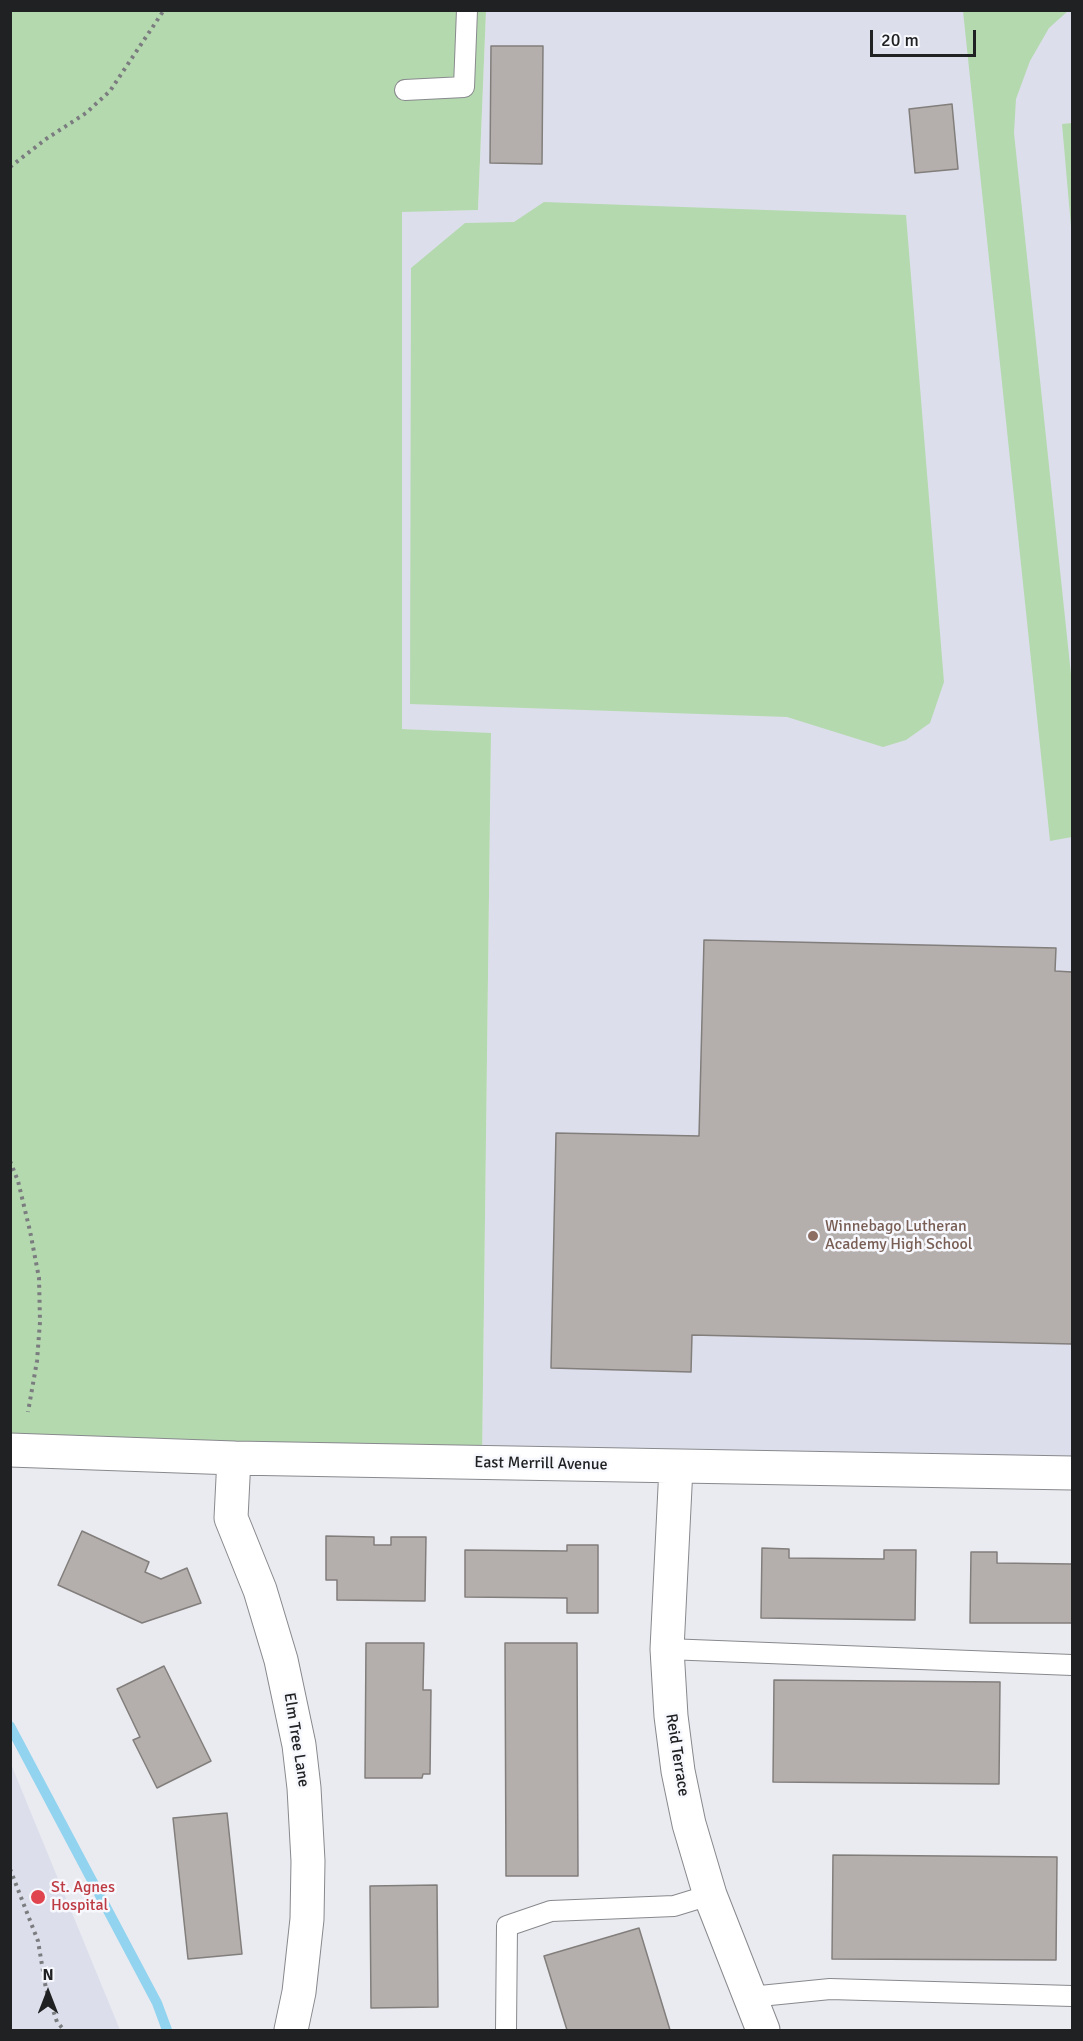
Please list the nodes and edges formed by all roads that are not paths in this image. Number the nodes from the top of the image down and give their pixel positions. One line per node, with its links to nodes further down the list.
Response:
1 (467, 10): 2 (lane)
2 (405, 90)
3 (10, 1450): 4 (street, East Merrill Avenue)
4 (234, 1458): 5 (street, East Merrill Avenue); 12 (street, Elm Tree Lane)
5 (676, 1467): 6 (street, East Merrill Avenue); 7 (street, Reid Terrace)
6 (1072, 1473)
7 (667, 1648): 8 (lane); 9 (street, Reid Terrace)
8 (1072, 1665)
9 (710, 1895): 11 (street, Reid Terrace); 13 (lane)
10 (1072, 1996): 11 (lane)
11 (750, 1997): 14 (street, Reid Terrace)
12 (291, 2031)
13 (506, 2031)
14 (763, 2031)

